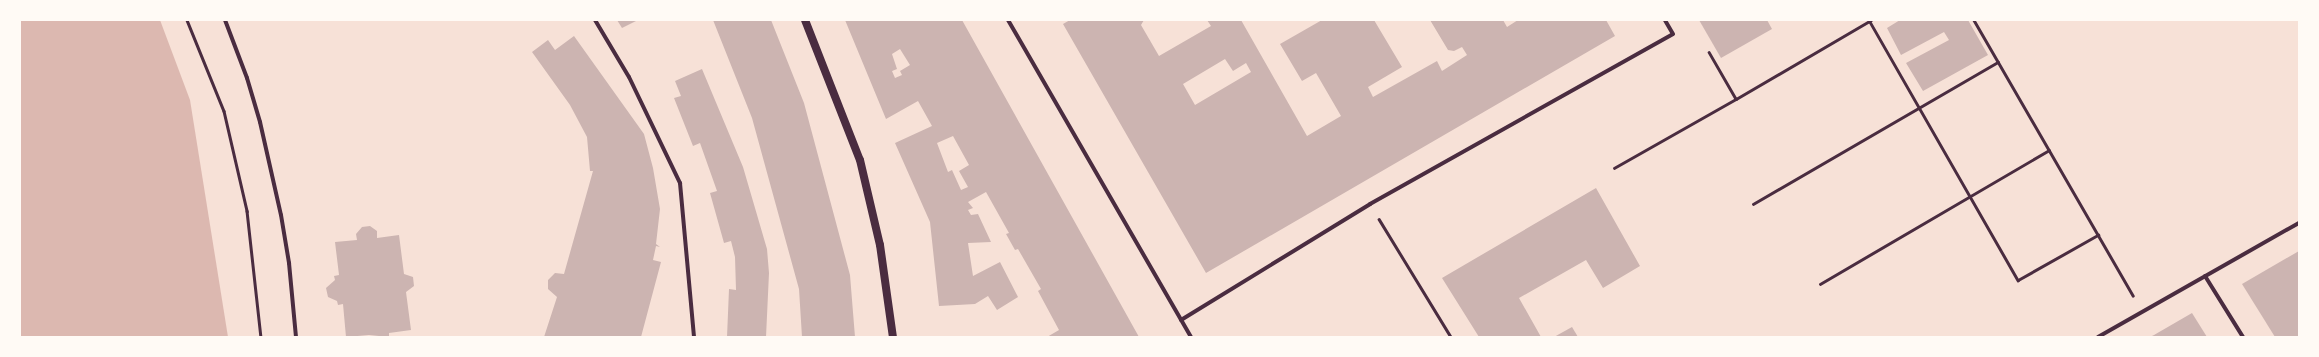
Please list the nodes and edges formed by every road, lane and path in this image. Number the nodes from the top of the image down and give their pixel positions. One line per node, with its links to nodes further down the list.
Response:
1 (187, 20): 24 (path)
2 (225, 20): 25 (street)
3 (595, 20): 26 (street)
4 (805, 20): 27 (main road)
5 (1008, 20): 23 (street)
6 (1665, 20): 16 (street)
7 (1870, 20): 11 (path); 12 (path)
8 (1974, 20): 10 (path)
9 (1709, 52): 11 (path)
10 (1998, 62): 12 (path); 13 (path)
11 (1736, 99): 14 (path)
12 (1919, 107): 15 (path); 17 (path)
13 (2048, 150): 15 (path); 19 (path)
14 (1614, 168)
15 (1969, 196): 19 (path); 21 (path)
16 (1370, 204): 23 (street); 29 (path)
17 (1753, 204)
18 (2299, 223): 20 (street)
19 (2098, 235): 22 (path)
20 (2205, 276): 22 (street); 31 (street)
21 (1820, 284)
22 (2143, 311): 30 (street)
23 (1181, 320): 28 (street)
24 (261, 337)
25 (296, 337)
26 (694, 337)
27 (893, 337)
28 (1191, 337)
29 (1451, 337)
30 (2098, 337)
31 (2243, 337)

